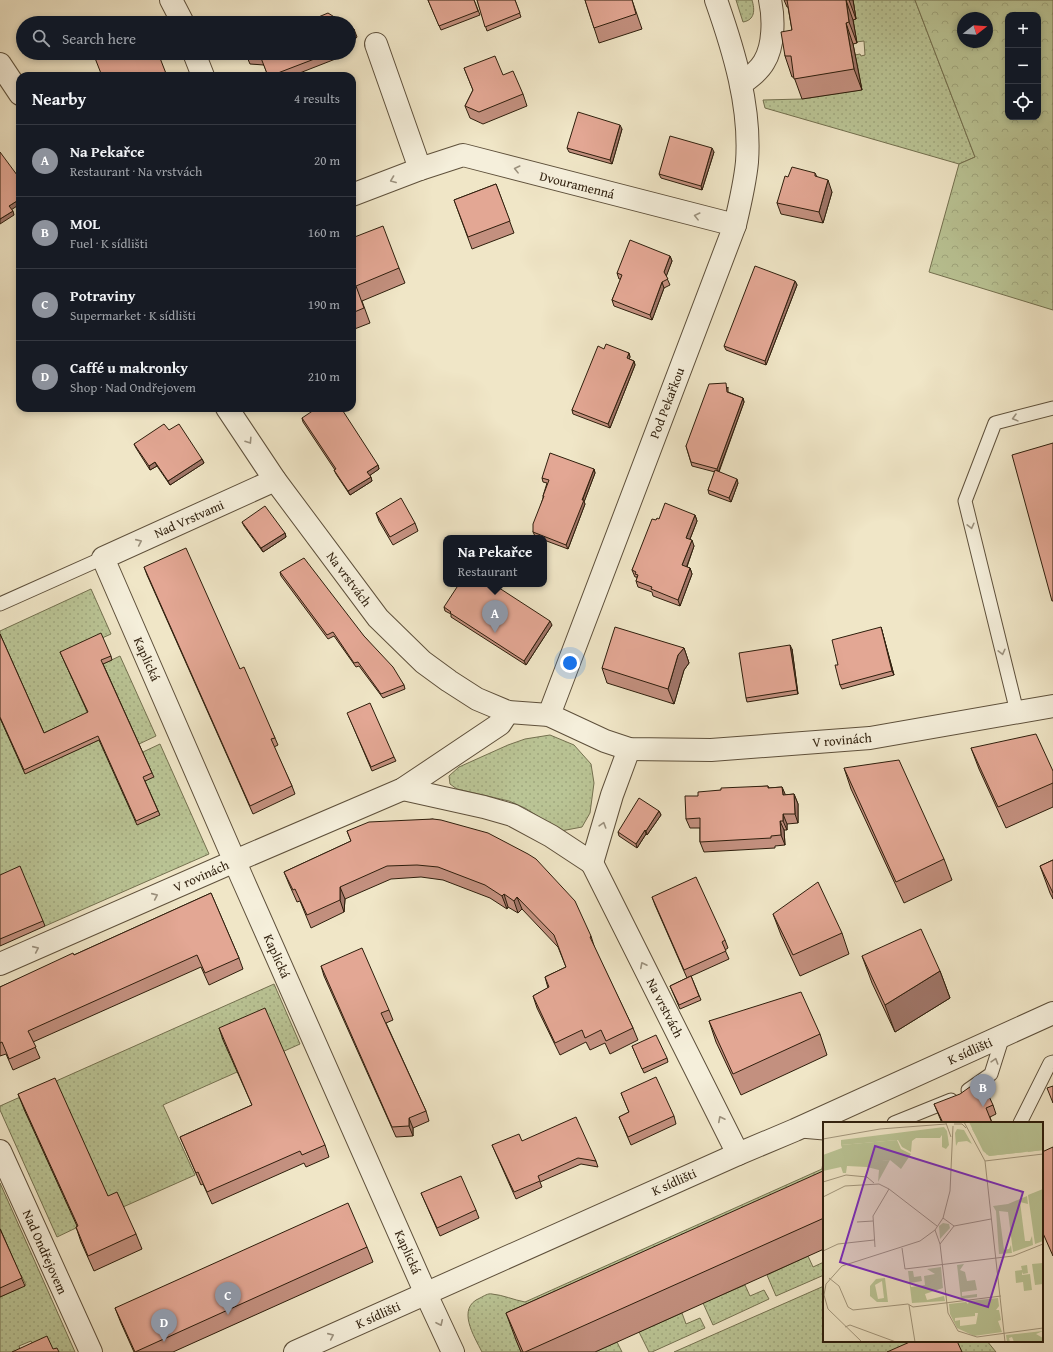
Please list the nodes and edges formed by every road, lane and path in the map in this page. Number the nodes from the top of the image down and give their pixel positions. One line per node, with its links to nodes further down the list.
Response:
1 (171, 0): 4 (street)
2 (716, 0): 9 (street, Pod Pekařkou)
3 (770, 0): 9 (street)
4 (179, 16)
5 (376, 44): 11 (street)
6 (197, 60): 8 (street)
7 (0, 64): 10 (street)
8 (202, 72)
9 (741, 84): 13 (street, Pod Pekařkou)
10 (16, 88)
11 (420, 169): 12 (street, Dvouramenná, one-way to 12); 13 (street, Dvouramenná, one-way to 11)
12 (356, 193)
13 (735, 225): 22 (street, Pod Pekařkou)
14 (1053, 408): 21 (lane, one-way to 21)
15 (230, 412): 16 (street, Na vrstvách, one-way to 16)
16 (274, 480): 17 (street, Nad Vrstvami, one-way to 16); 20 (street, Na vrstvách)
17 (104, 558): 18 (lane); 25 (street, Kaplická)
18 (0, 604)
19 (1053, 706): 21 (street, V rovinách)
20 (508, 712): 22 (street, V rovinách); 24 (street, V rovinách)
21 (1017, 712): 23 (street, V rovinách)
22 (549, 715): 23 (street, V rovinách)
23 (629, 749): 26 (street, one-way to 23)
24 (402, 789): 25 (street, V rovinách); 26 (street)
25 (235, 861): 27 (street, V rovinách, one-way to 25); 37 (street, Kaplická)
26 (592, 863): 36 (street, Na vrstvách, one-way to 26)
27 (0, 964)
28 (1053, 1013): 29 (street, K sídlišti)
29 (1003, 1036): 31 (lane, one-way to 29); 33 (street, K sídlišti)
30 (1053, 1062): 32 (lane)
31 (896, 1122)
32 (1020, 1122)
33 (795, 1130): 34 (lane); 36 (street, K sídlišti)
34 (823, 1133)
35 (0, 1151): 38 (street, Nad Ondřejovem)
36 (738, 1154): 37 (street, K sídlišti)
37 (426, 1294): 39 (street, K sídlišti, one-way to 37); 40 (street, Kaplická, one-way to 40)
38 (90, 1352)
39 (295, 1352)
40 (454, 1352)

